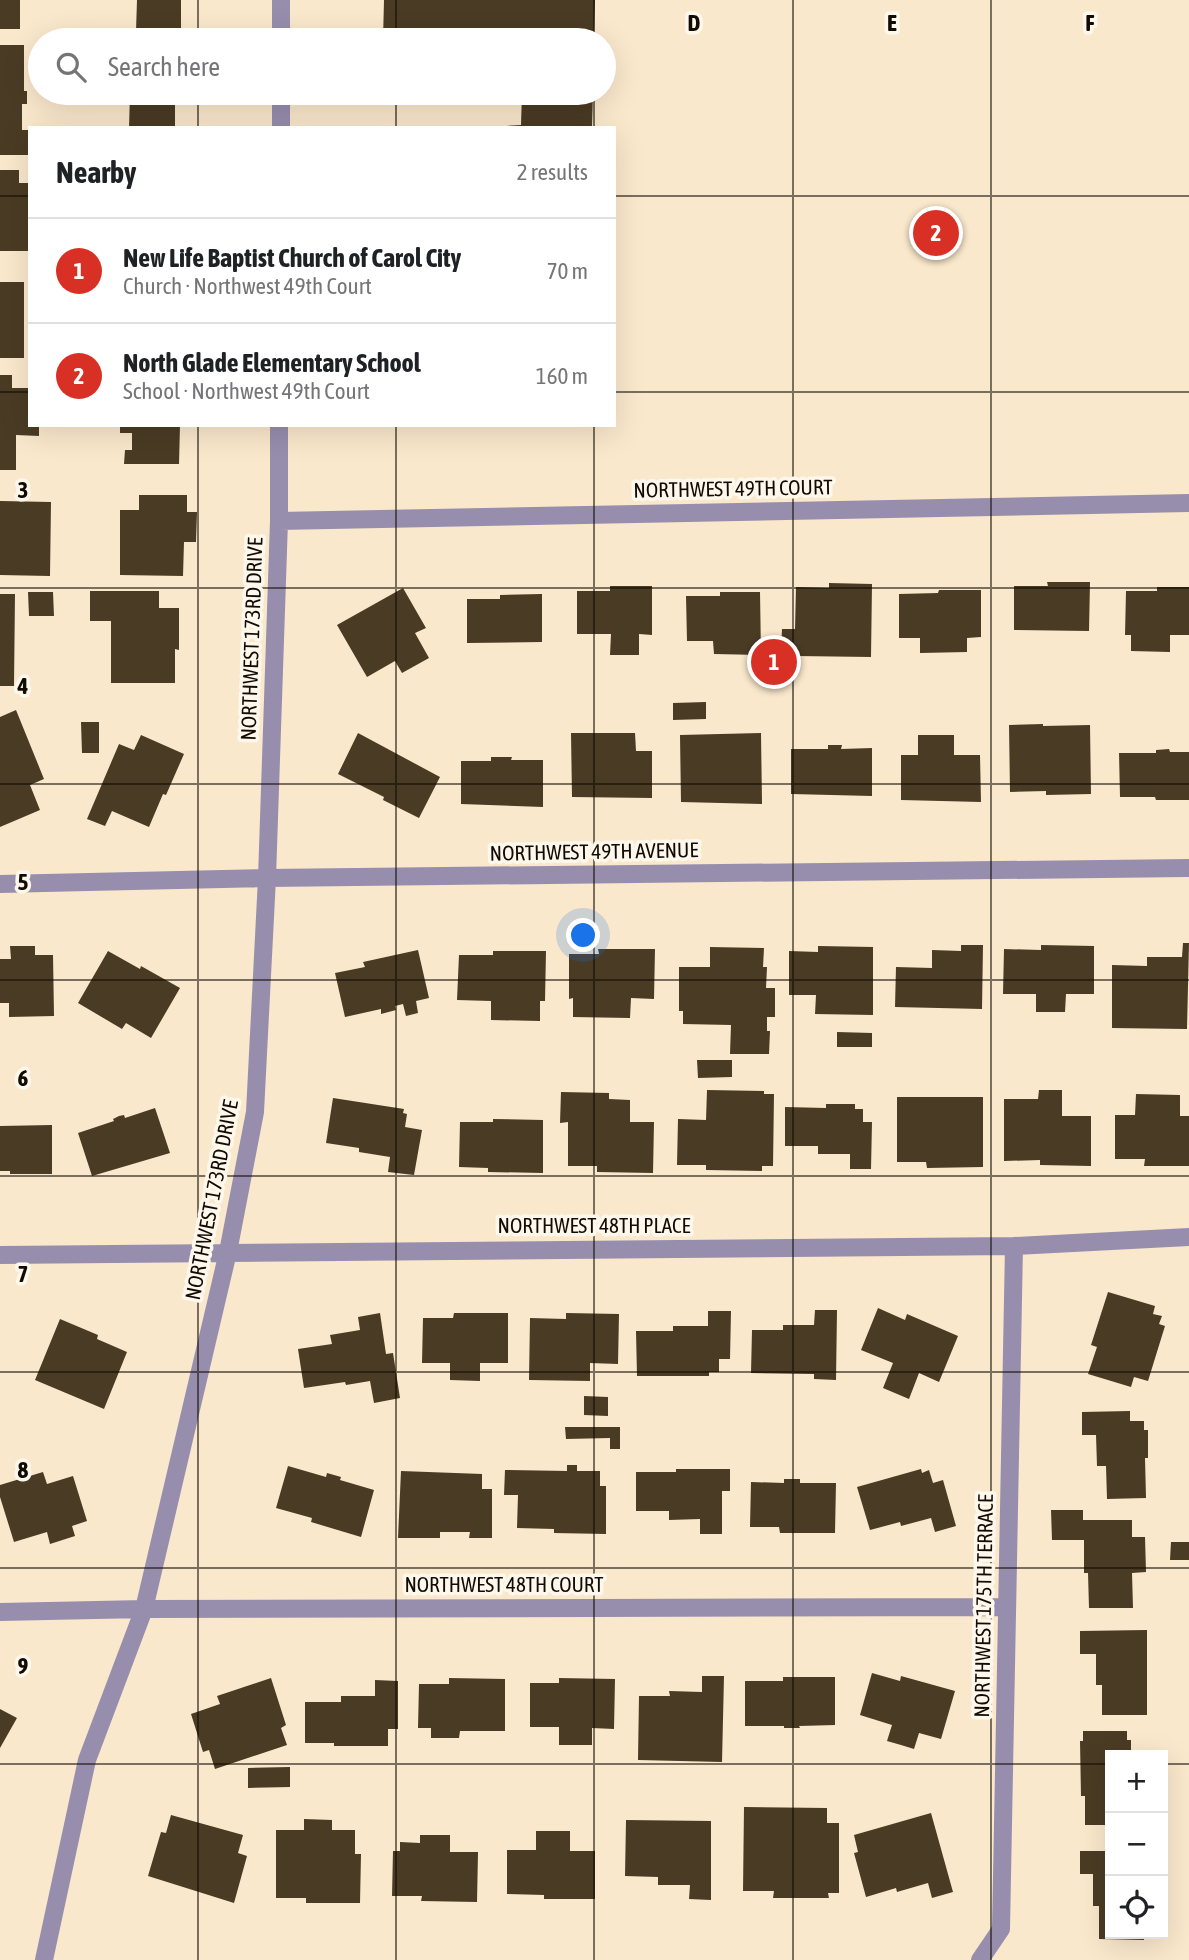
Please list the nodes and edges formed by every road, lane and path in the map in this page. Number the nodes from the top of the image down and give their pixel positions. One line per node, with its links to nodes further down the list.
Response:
1 (281, 0): 2 (street)
2 (281, 28)
3 (281, 105): 4 (street)
4 (281, 126)
5 (279, 427): 7 (street, NORTHWEST 173RD DRIVE)
6 (1189, 503): 7 (street, NORTHWEST 49TH COURT)
7 (279, 521): 9 (street, NORTHWEST 173RD DRIVE)
8 (1189, 869): 9 (street, NORTHWEST 49TH AVENUE)
9 (267, 877): 10 (street, NORTHWEST 49TH AVENUE); 13 (street, NORTHWEST 173RD DRIVE)
10 (0, 884)
11 (1189, 1237): 12 (street, NORTHWEST 48TH PLACE)
12 (1014, 1246): 13 (street, NORTHWEST 48TH PLACE); 15 (street, NORTHWEST 175TH TERRACE)
13 (228, 1252): 14 (street, NORTHWEST 48TH PLACE); 16 (street, NORTHWEST 173RD DRIVE)
14 (0, 1255)
15 (1007, 1607): 16 (street, NORTHWEST 48TH COURT); 19 (street, NORTHWEST 175TH TERRACE)
16 (144, 1609): 17 (street, NORTHWEST 48TH COURT); 18 (street, NORTHWEST 173RD DRIVE)
17 (0, 1612)
18 (44, 1960)
19 (980, 1960)

